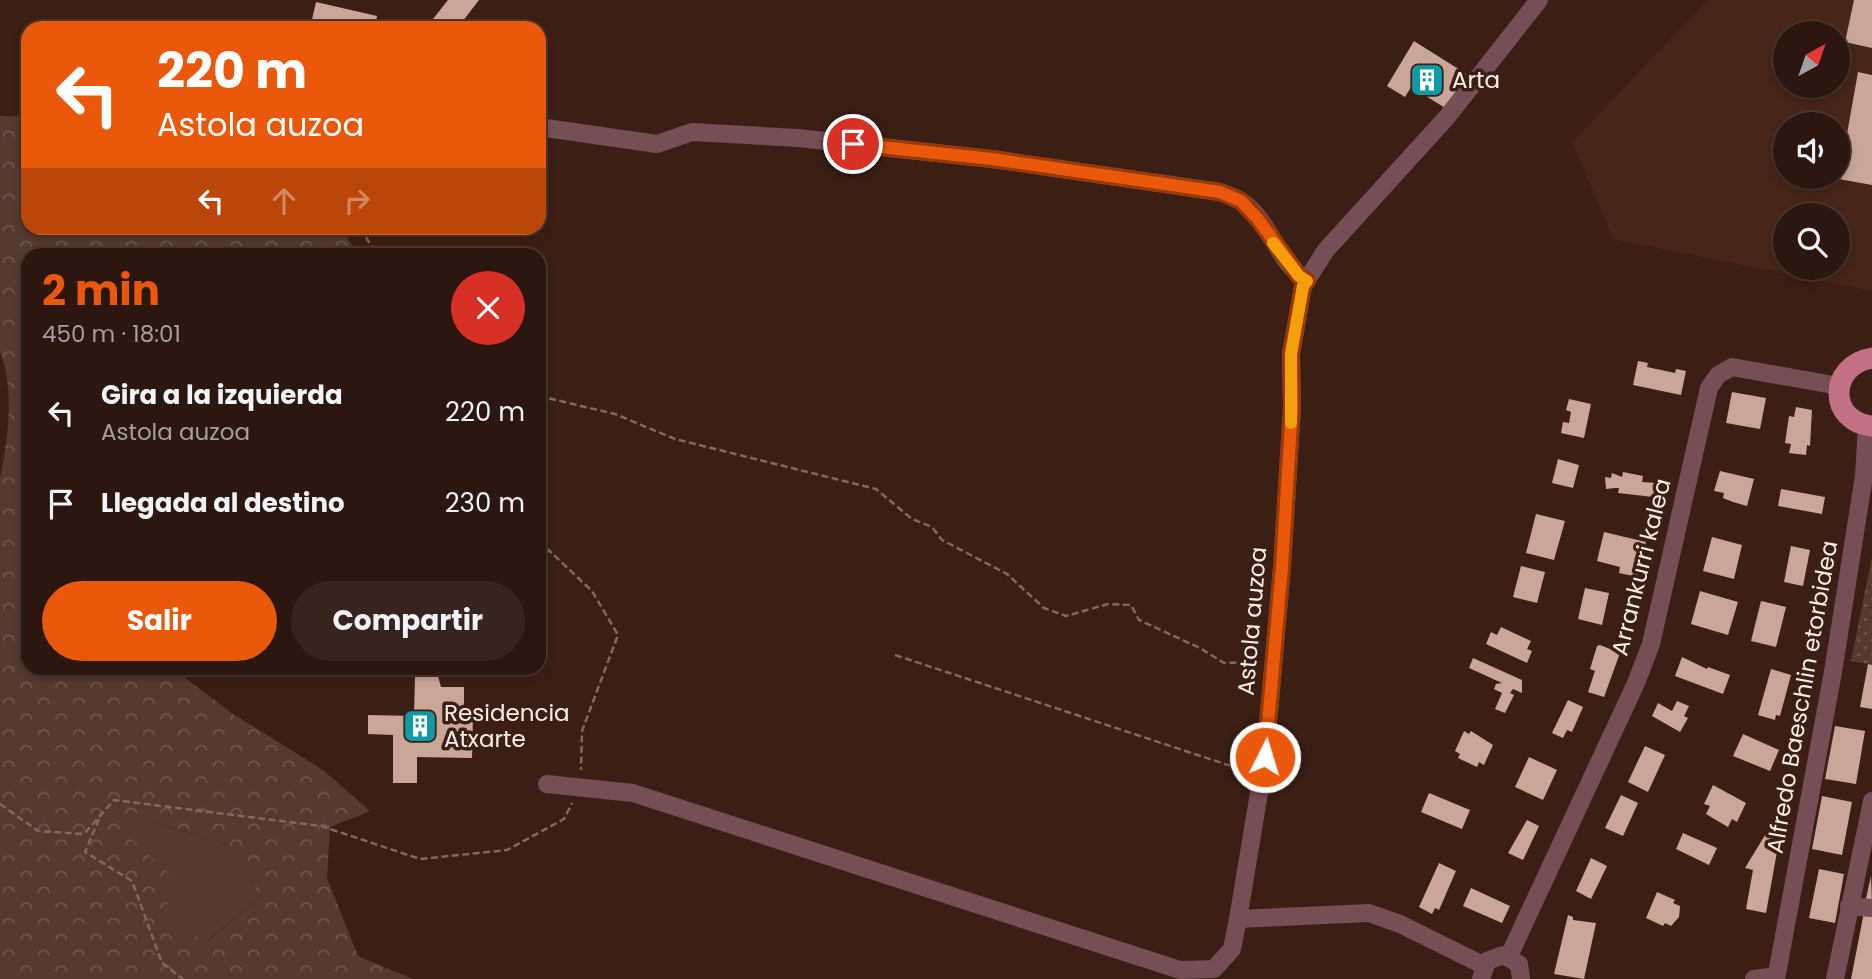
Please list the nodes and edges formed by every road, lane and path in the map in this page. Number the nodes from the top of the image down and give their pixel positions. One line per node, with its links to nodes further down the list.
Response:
1 (1539, 0): 3 (street, Astola auzoa)
2 (546, 128): 3 (street)
3 (1307, 281): 10 (street, Astola auzoa)
4 (1872, 358): 5 (main road)
5 (1839, 386): 7 (main road); 21 (street, Arrankurri kalea)
6 (546, 398): 10 (path)
7 (1870, 426): 23 (street, Alfredo Baeschlin etorbidea)
8 (546, 548): 13 (path)
9 (894, 655): 11 (path)
10 (1274, 655): 11 (street, Astola auzoa)
11 (1265, 757): 20 (street, Astola auzoa)
12 (547, 784): 13 (street, Astola auzoa)
13 (580, 788): 16 (path); 20 (street, Astola auzoa)
14 (1872, 801): 17 (street)
15 (0, 804): 16 (path)
16 (100, 816): 24 (path)
17 (1867, 846): 18 (street)
18 (1849, 906): 19 (street); 27 (street)
19 (1872, 908)
20 (1238, 919): 22 (street)
21 (1509, 956): 22 (street); 25 (street)
22 (1482, 972)
23 (1776, 977): 26 (street, Alfredo Baeschlin etorbidea)
24 (183, 979)
25 (1521, 979)
26 (1754, 979)
27 (1835, 979)

